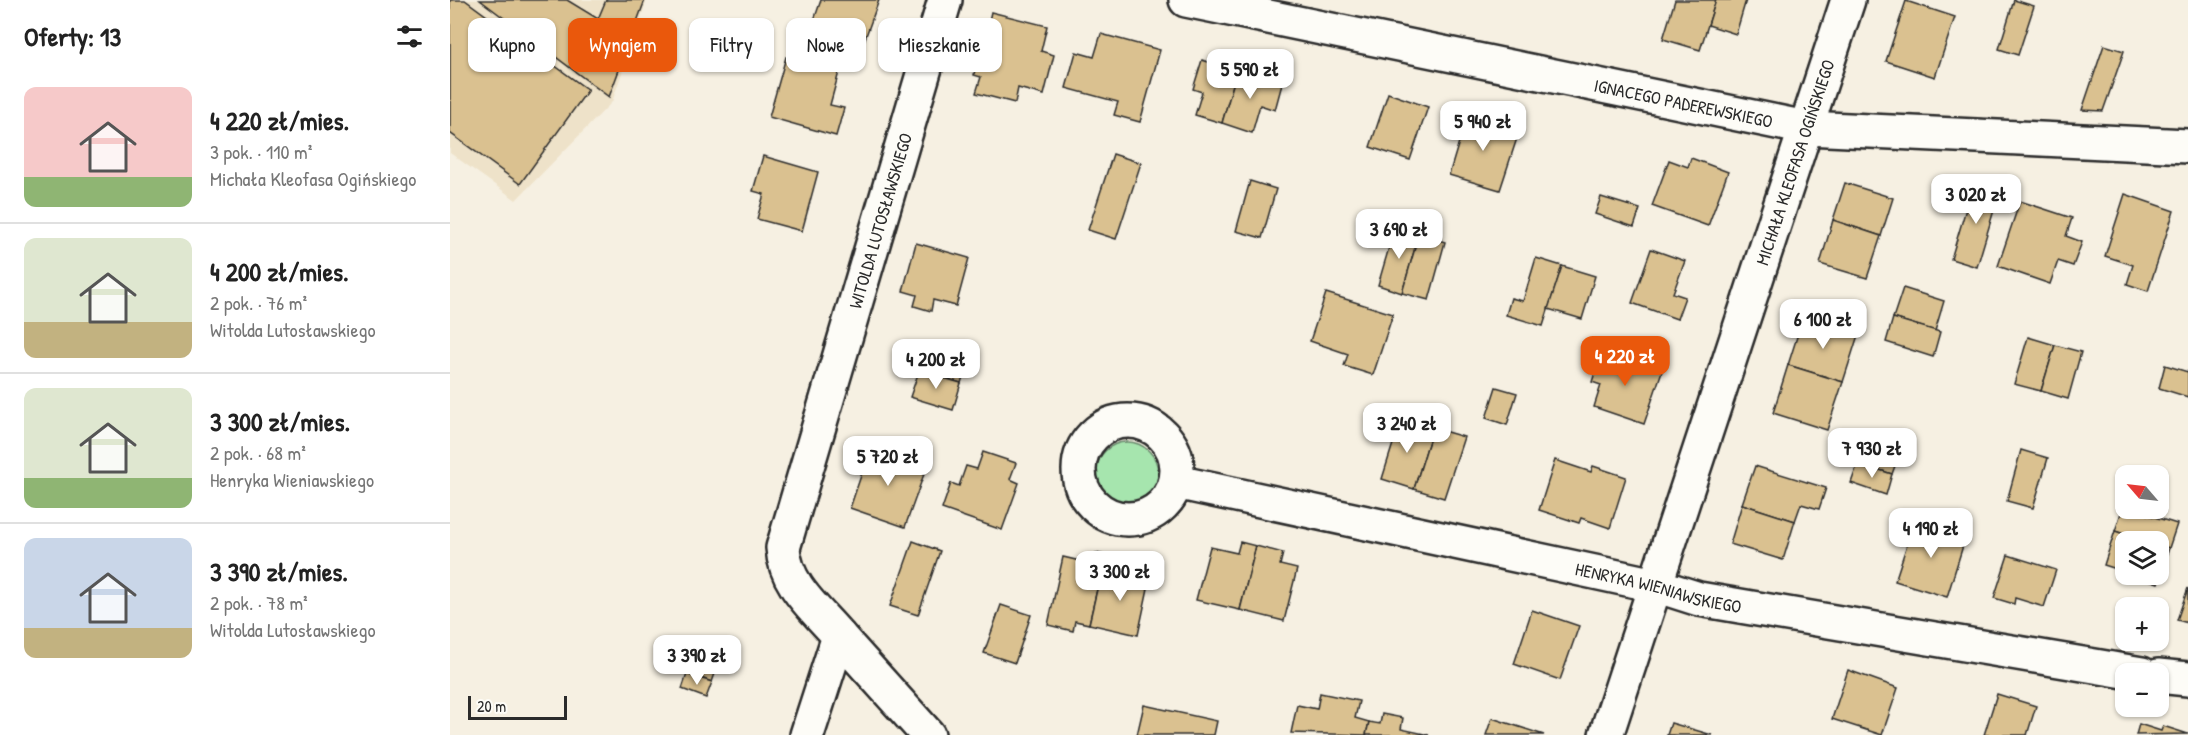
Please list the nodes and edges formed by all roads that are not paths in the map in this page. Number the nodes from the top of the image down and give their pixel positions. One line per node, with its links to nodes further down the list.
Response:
1 (945, 0): 8 (street, WITOLDA LUTOSŁAWSKIEGO)
2 (1186, 0): 4 (street, IGNACEGO PADEREWSKIEGO)
3 (1848, 0): 4 (street, MICHAŁA KLEOFASA OGIŃSKIEGO)
4 (1806, 128): 5 (street, IGNACEGO PADEREWSKIEGO); 7 (street, MICHAŁA KLEOFASA OGIŃSKIEGO)
5 (2188, 146)
6 (1176, 482): 7 (street, HENRYKA WIENIAWSKIEGO)
7 (1655, 585): 9 (street, HENRYKA WIENIAWSKIEGO); 14 (street, MICHAŁA KLEOFASA OGIŃSKIEGO)
8 (839, 636): 12 (street); 13 (street, WITOLDA LUTOSŁAWSKIEGO)
9 (2115, 669)
10 (2169, 677): 11 (street)
11 (2188, 679)
12 (807, 735)
13 (928, 735)
14 (1606, 735)

